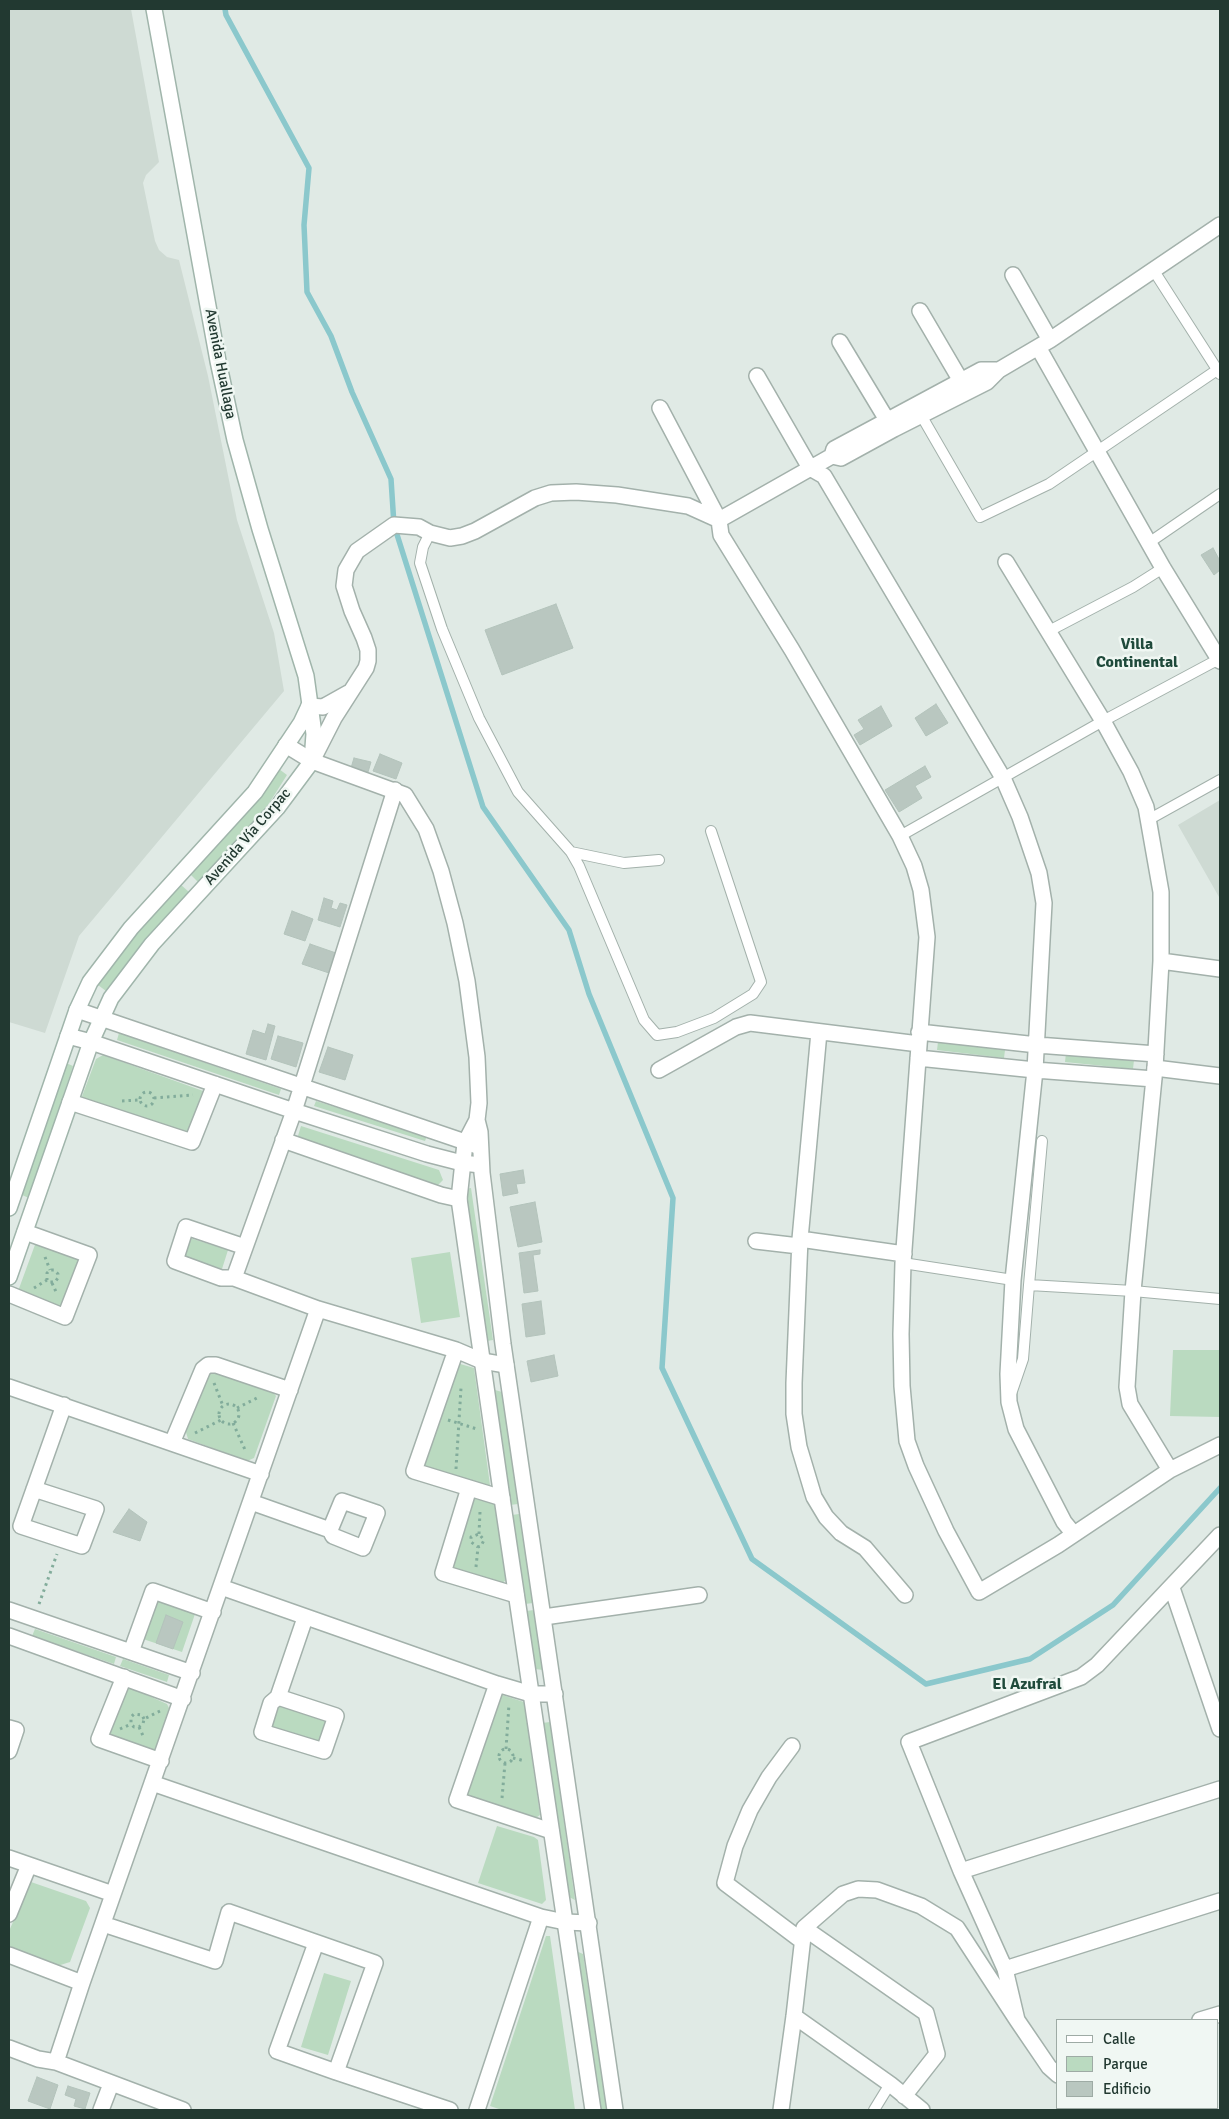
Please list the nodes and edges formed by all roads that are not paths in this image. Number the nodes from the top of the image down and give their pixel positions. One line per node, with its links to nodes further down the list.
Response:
1 (155, 11): 28 (street, Avenida Huallaga)
2 (1220, 224): 3 (street)
3 (1154, 271): 7 (street); 9 (lane)
4 (1013, 275): 7 (street)
5 (920, 311): 11 (street)
6 (840, 342): 14 (street)
7 (1044, 344): 8 (street); 15 (street)
8 (999, 370): 11 (street); 13 (street)
9 (1219, 371): 15 (lane)
10 (757, 376): 17 (street)
11 (961, 381): 14 (street)
12 (660, 408): 19 (street)
13 (921, 415): 15 (lane); 16 (street)
14 (887, 420): 16 (street)
15 (1097, 451): 21 (street)
16 (832, 456): 17 (street)
17 (810, 468): 19 (street); 32 (street)
18 (1220, 494): 21 (lane)
19 (719, 520): 20 (street, Avenida Vía Corpac); 37 (street)
20 (430, 533): 27 (street, Avenida Vía Corpac); 38 (lane)
21 (1150, 542): 23 (street)
22 (1006, 562): 24 (street)
23 (1163, 568): 24 (lane); 25 (street)
24 (1047, 632): 29 (street)
25 (1216, 642): 26 (street)
26 (1220, 660): 29 (lane)
27 (351, 692): 28 (street); 31 (street, Avenida Vía Corpac)
28 (309, 706): 30 (street, Avenida Vía Corpac); 31 (street)
29 (1103, 722): 32 (lane); 35 (street)
30 (286, 746): 31 (street); 42 (street, Avenida Vía Corpac)
31 (312, 761): 34 (street); 43 (street, Avenida Vía Corpac)
32 (1003, 778): 37 (lane); 48 (street)
33 (1220, 780): 35 (lane)
34 (395, 790): 54 (street); 57 (street)
35 (1148, 820): 40 (street)
36 (711, 831): 38 (lane)
37 (900, 836): 47 (street)
38 (571, 852): 39 (lane)
39 (659, 860)
40 (1161, 961): 41 (street); 49 (street)
41 (1220, 969)
42 (77, 1010): 43 (street); 45 (street, Avenida Vía Corpac)
43 (100, 1018): 46 (street, Avenida Vía Corpac); 54 (street)
44 (819, 1032): 47 (street); 50 (street); 68 (street)
45 (68, 1036): 46 (street); 65 (street, Avenida Vía Corpac)
46 (90, 1042): 53 (street); 55 (street, Avenida Vía Corpac)
47 (919, 1045): 48 (street); 51 (street); 70 (street)
48 (1037, 1045): 49 (street); 51 (street)
49 (1155, 1067): 51 (street); 52 (street); 75 (street)
50 (658, 1070)
51 (1035, 1070): 73 (street)
52 (1220, 1076)
53 (215, 1084): 55 (street); 56 (street)
54 (301, 1087): 56 (street); 60 (street)
55 (70, 1102): 66 (street, Avenida Vía Corpac)
56 (294, 1111): 58 (street); 62 (street)
57 (477, 1120): 60 (street); 61 (street)
58 (283, 1140): 64 (street); 69 (street)
59 (1042, 1141): 74 (lane)
60 (464, 1143): 61 (street); 62 (street)
61 (480, 1146): 63 (street)
62 (462, 1163): 63 (street); 64 (street)
63 (481, 1165): 81 (street)
64 (459, 1199): 80 (street)
65 (9, 1208)
66 (25, 1232): 71 (street, Avenida Vía Corpac); 76 (street)
67 (756, 1241): 68 (street)
68 (799, 1243): 70 (street); 101 (street)
69 (245, 1246): 72 (street); 72 (street)
70 (904, 1259): 73 (lane); 95 (street)
71 (9, 1277)
72 (234, 1278): 78 (street)
73 (1013, 1280): 84 (street)
74 (1029, 1285): 75 (lane); 84 (lane)
75 (1132, 1291): 77 (lane); 88 (street)
76 (9, 1294)
77 (1220, 1299)
78 (318, 1309): 79 (street); 83 (street)
79 (456, 1350): 80 (street); 90 (street)
80 (482, 1361): 81 (street); 92 (street)
81 (506, 1365): 104 (street)
82 (9, 1387): 85 (street)
83 (290, 1390): 86 (street); 89 (street)
84 (1009, 1400): 95 (street)
85 (64, 1405): 86 (street); 91 (street)
86 (172, 1443): 89 (street)
87 (1220, 1445): 88 (street)
88 (1170, 1470): 95 (street)
89 (261, 1474): 93 (street)
90 (469, 1488): 92 (street); 100 (street)
91 (34, 1489): 91 (street)
92 (502, 1498): 100 (street)
93 (251, 1502): 94 (street); 97 (street)
94 (330, 1530)
95 (1073, 1533)
96 (1220, 1535): 98 (street)
97 (221, 1587): 103 (street); 105 (street)
98 (1172, 1588): 116 (street); 125 (street)
99 (700, 1594): 104 (street)
100 (516, 1595): 111 (street)
101 (905, 1595)
102 (9, 1610): 107 (street)
103 (213, 1612): 107 (street); 108 (street)
104 (544, 1617): 112 (street)
105 (305, 1618): 110 (street); 113 (street)
106 (9, 1636): 109 (street)
107 (131, 1652): 108 (street)
108 (192, 1673): 114 (street)
109 (124, 1677): 114 (street); 119 (street)
110 (497, 1684): 111 (street); 122 (street)
111 (531, 1694): 112 (street); 122 (street)
112 (555, 1694): 131 (street)
113 (278, 1697): 113 (street)
114 (183, 1698): 119 (street)
115 (9, 1728): 118 (street)
116 (1220, 1729)
117 (792, 1746): 133 (street)
118 (9, 1751)
119 (161, 1761): 120 (street)
120 (152, 1783): 126 (street); 129 (street)
121 (1220, 1790): 125 (street)
122 (551, 1831): 130 (street)
123 (9, 1858): 124 (street)
124 (29, 1865): 126 (street); 128 (street)
125 (961, 1871): 136 (street)
126 (113, 1894): 132 (street)
127 (1220, 1901): 136 (street)
128 (9, 1914)
129 (541, 1917): 130 (street); 152 (street)
130 (565, 1922): 131 (street); 153 (street)
131 (589, 1923): 154 (street)
132 (103, 1924): 134 (street); 137 (street)
133 (803, 1934): 139 (street); 141 (street); 148 (street)
134 (316, 1943): 145 (street); 145 (street)
135 (9, 1955): 137 (street)
136 (1005, 1969): 141 (street)
137 (82, 1983): 143 (street)
138 (1220, 2014): 140 (street)
139 (794, 2016): 147 (street); 155 (street)
140 (1203, 2019)
141 (1016, 2020): 144 (street)
142 (9, 2048): 143 (street)
143 (56, 2062): 146 (street)
144 (1055, 2069)
145 (336, 2072): 151 (street)
146 (112, 2084): 149 (street); 150 (street)
147 (890, 2084): 148 (street); 156 (lane)
148 (904, 2096): 157 (street)
149 (174, 2109)
150 (101, 2110)
151 (450, 2110)
152 (477, 2110)
153 (593, 2110)
154 (615, 2110)
155 (781, 2110)
156 (874, 2110)
157 (922, 2110)

